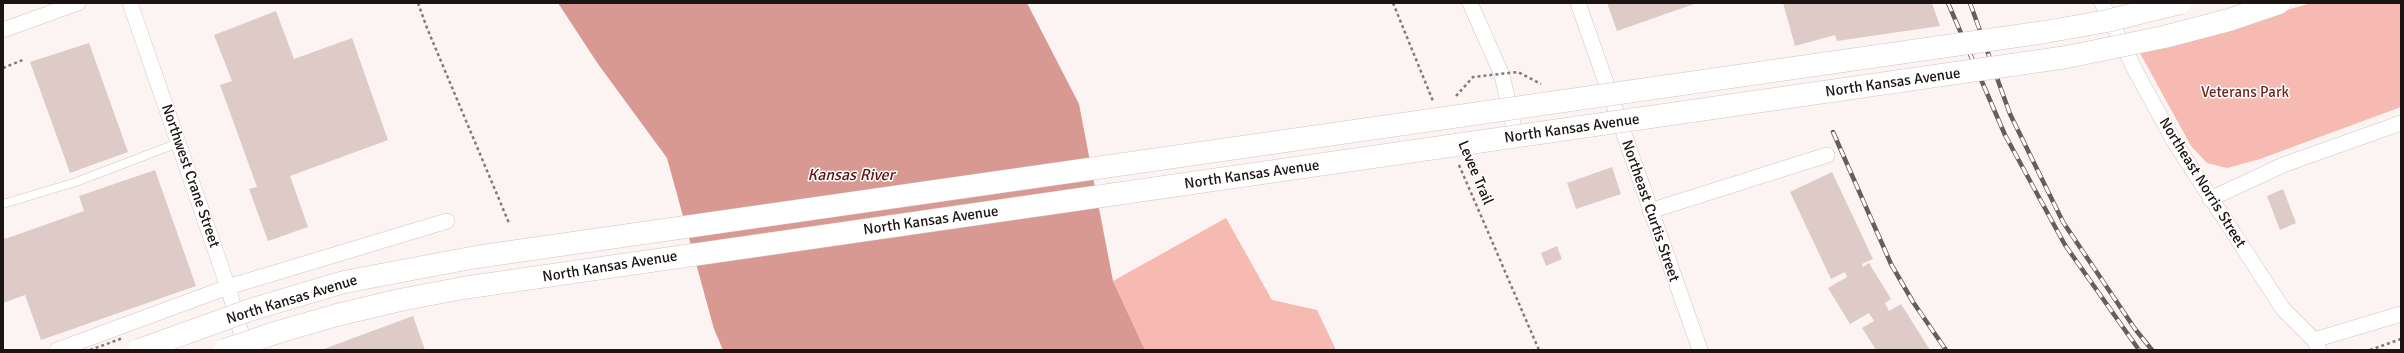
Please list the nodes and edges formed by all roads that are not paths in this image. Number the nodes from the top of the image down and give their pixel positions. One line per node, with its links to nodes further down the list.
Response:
1 (78, 3): 8 (street)
2 (130, 3): 12 (street, Northwest Crane Street)
3 (1470, 3): 9 (street)
4 (1578, 3): 16 (street, Northeast Curtis Street)
5 (2102, 3): 14 (street, Northeast Norris Street)
6 (2180, 3): 9 (main road, North Kansas Avenue, bridge)
7 (2279, 3): 11 (main road, North Kansas Avenue, bridge)
8 (3, 30)
9 (1509, 109): 11 (street); 22 (main road, North Kansas Avenue, bridge)
10 (2401, 124): 14 (street)
11 (1516, 137): 23 (main road, North Kansas Avenue, bridge)
12 (178, 143): 15 (lane); 18 (street, Northwest Crane Street)
13 (1827, 155): 16 (street)
14 (2210, 199): 20 (street, Northeast Norris Street)
15 (3, 204)
16 (1650, 211): 25 (street, Northeast Curtis Street)
17 (447, 221): 18 (street, North Kansas Avenue)
18 (228, 288): 21 (street, North Kansas Avenue); 24 (street, Northwest Crane Street)
19 (2401, 314): 20 (street)
20 (2316, 345)
21 (57, 350)
22 (139, 350)
23 (225, 350)
24 (246, 350)
25 (1700, 350)

